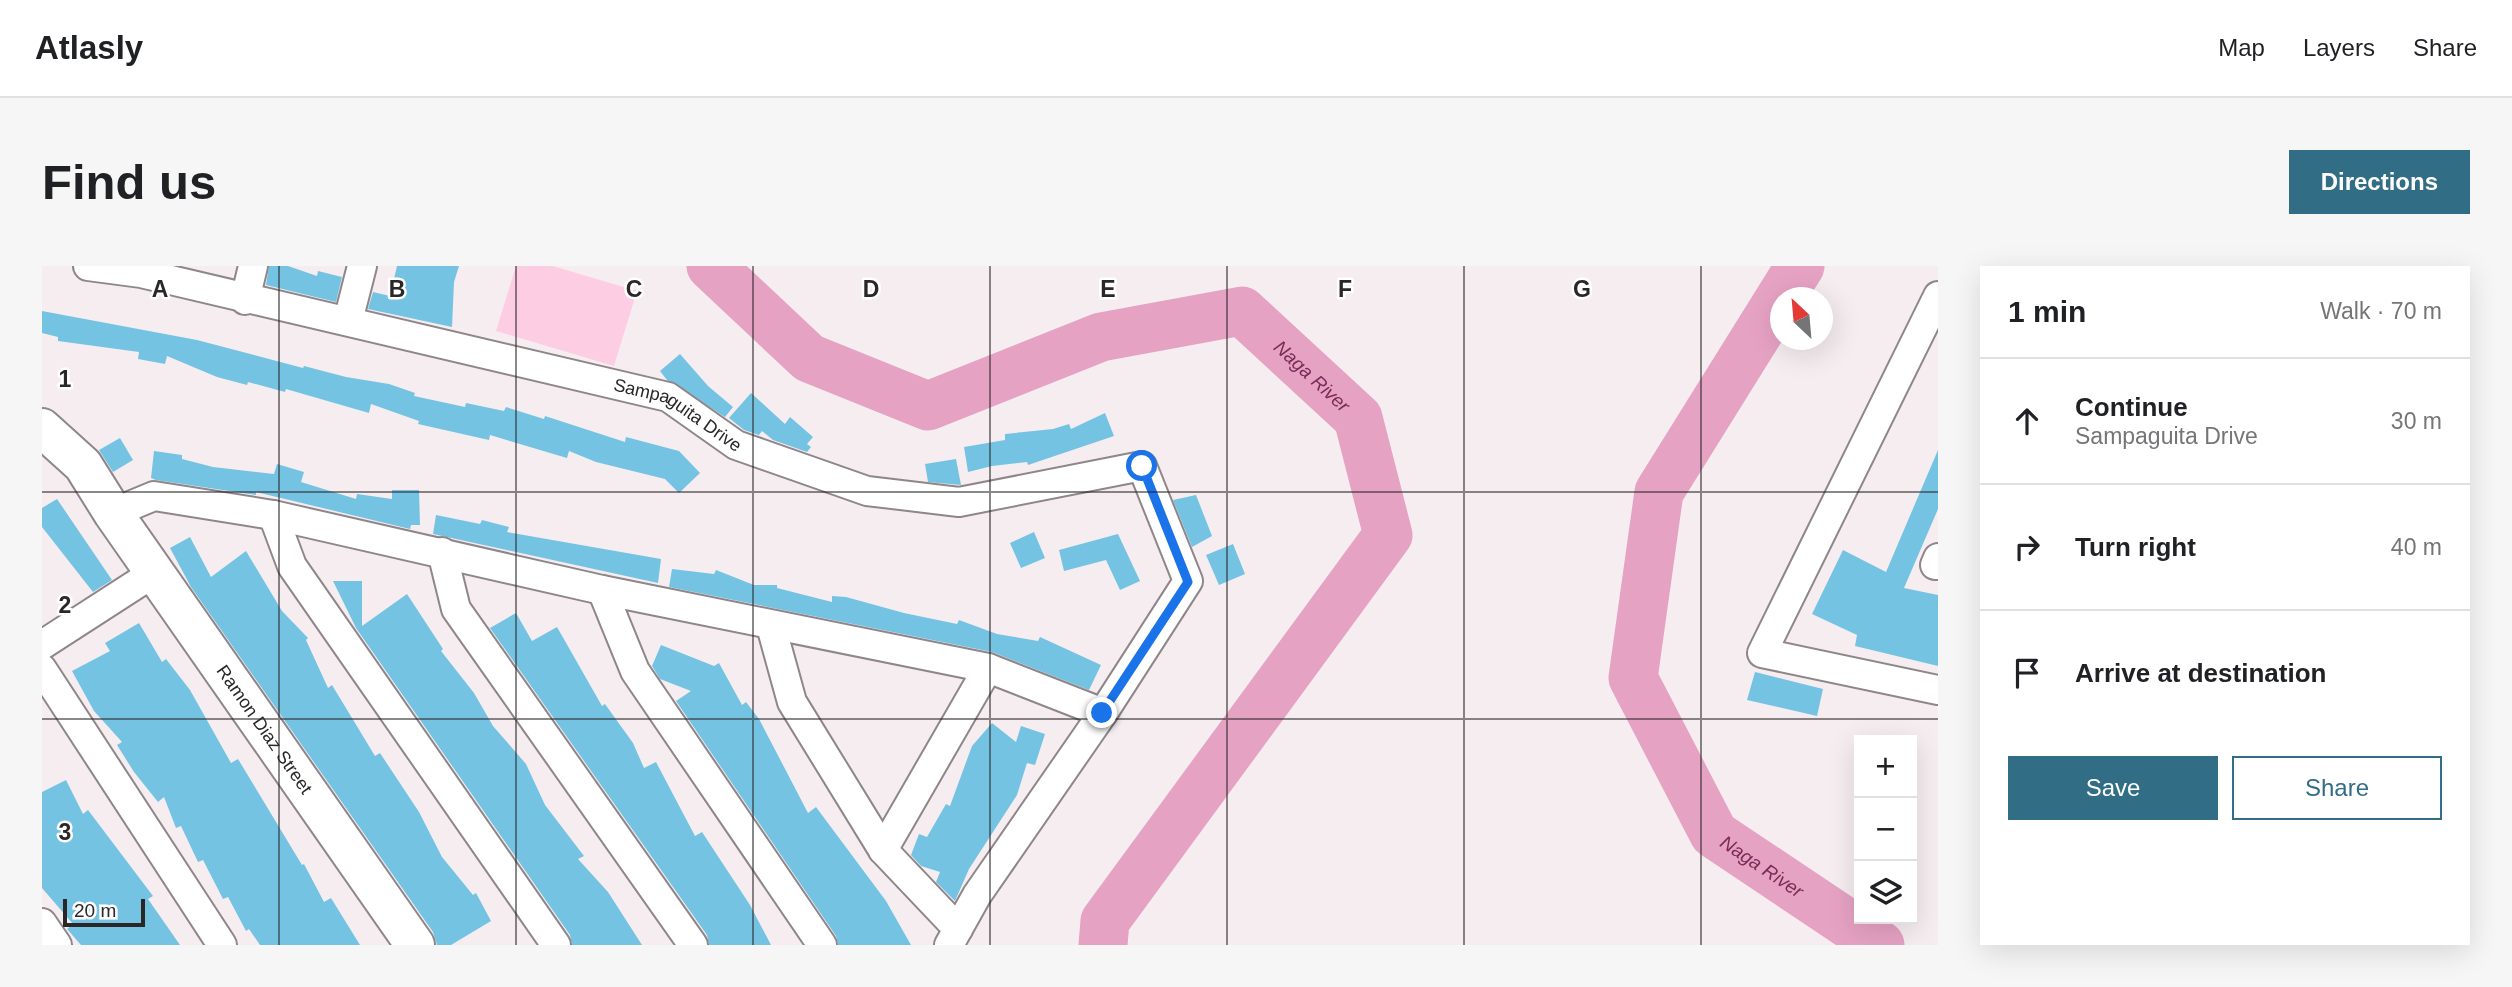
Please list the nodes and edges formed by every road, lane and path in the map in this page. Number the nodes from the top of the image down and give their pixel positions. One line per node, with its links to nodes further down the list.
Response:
1 (88, 266): 4 (street, Sampaguita Drive)
2 (253, 266): 6 (street)
3 (362, 266): 7 (street)
4 (142, 270): 6 (street, Sampaguita Drive)
5 (1938, 296): 20 (street)
6 (245, 300): 7 (street, Sampaguita Drive)
7 (348, 321): 21 (street, Sampaguita Drive)
8 (42, 428): 9 (street, Ramon Diaz Street)
9 (113, 513): 10 (street); 14 (street, Ramon Diaz Street)
10 (273, 515): 11 (street); 28 (street)
11 (442, 552): 15 (street); 29 (street)
12 (1938, 558): 13 (street)
13 (1938, 565)
14 (155, 572): 17 (street); 27 (street, Ramon Diaz Street)
15 (602, 590): 16 (street); 30 (street)
16 (771, 626): 19 (street); 22 (street)
17 (42, 645)
18 (42, 668): 26 (street)
19 (988, 668): 21 (street); 22 (street)
20 (1938, 690)
21 (1102, 713): 24 (street)
22 (883, 850): 24 (street)
23 (42, 923): 25 (street)
24 (954, 937)
25 (57, 945)
26 (222, 945)
27 (415, 945)
28 (556, 945)
29 (693, 945)
30 (822, 945)

